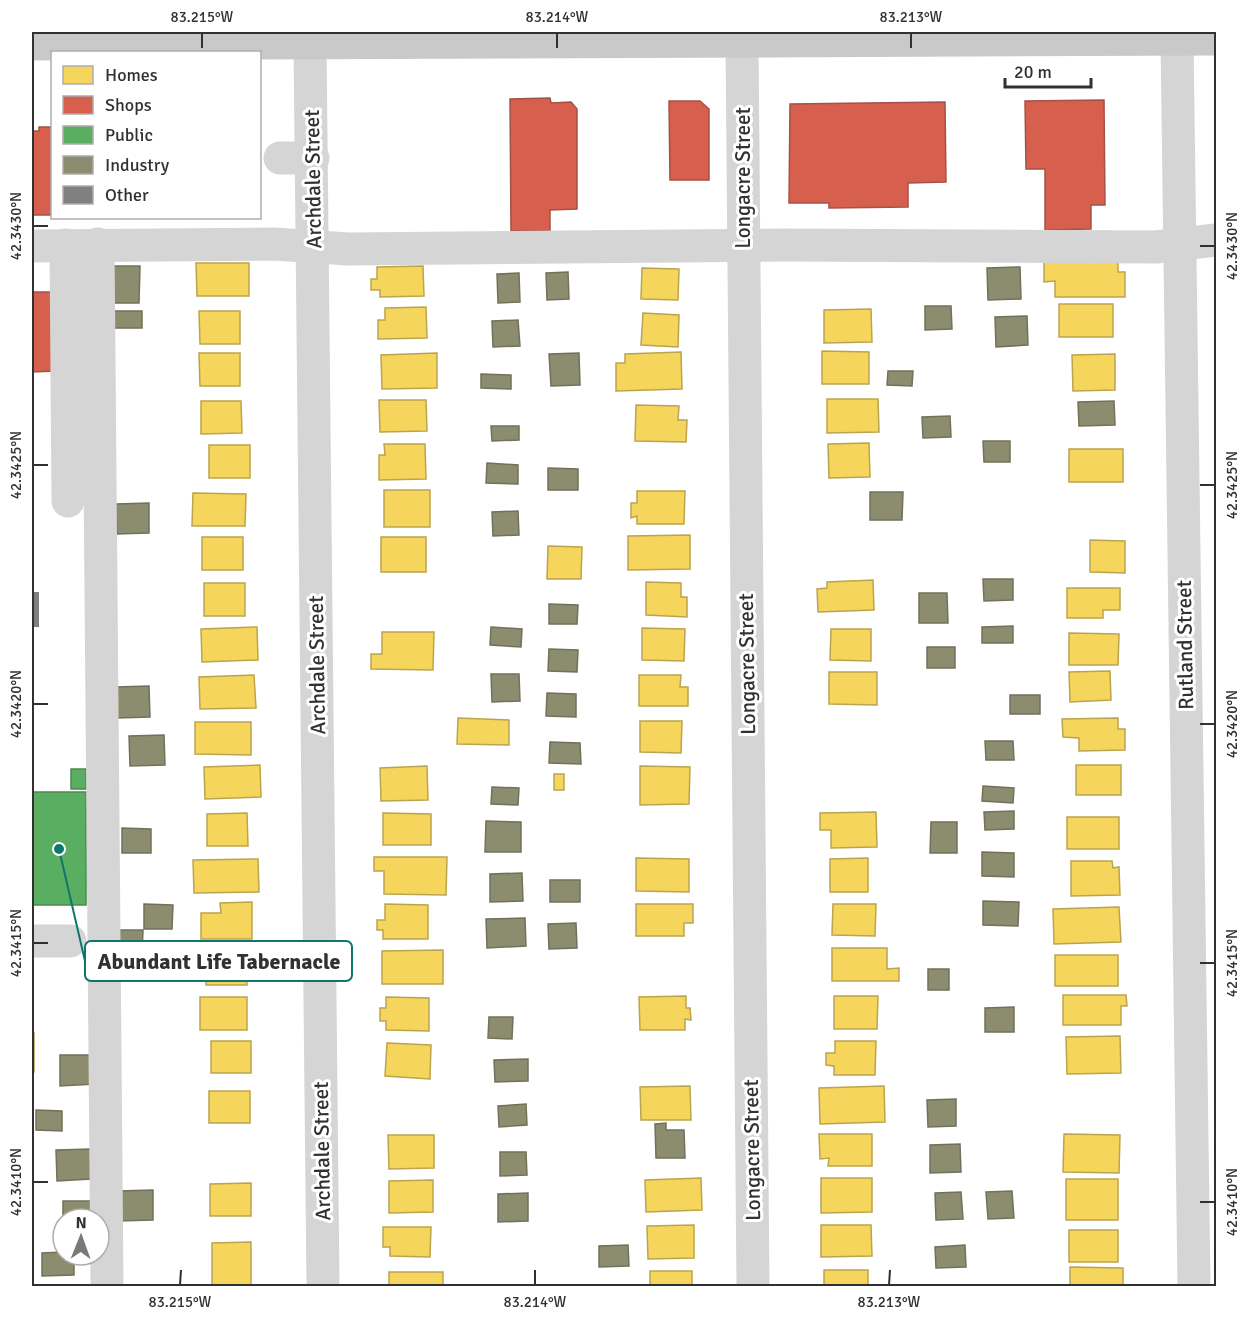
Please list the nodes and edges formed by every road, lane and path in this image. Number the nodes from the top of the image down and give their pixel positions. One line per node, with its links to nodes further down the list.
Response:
1 (1044, 35): 2 (main road); 7 (main road)
2 (1106, 35): 5 (main road)
3 (273, 37): 8 (main road); 9 (main road)
4 (660, 37): 7 (main road); 9 (main road)
5 (1177, 39): 6 (main road); 14 (street, Rutland Street)
6 (1216, 39)
7 (742, 41): 18 (street, Longacre Street)
8 (168, 42): 10 (main road)
9 (310, 43): 12 (street, Archdale Street)
10 (32, 44)
11 (280, 158): 12 (street)
12 (313, 158): 19 (street, Archdale Street)
13 (1216, 240): 14 (street)
14 (1180, 243): 18 (street); 26 (street, Rutland Street)
15 (98, 244): 16 (street); 19 (street); 23 (street)
16 (66, 245): 17 (street); 20 (street)
17 (32, 246)
18 (744, 246): 19 (street); 25 (street, Longacre Street)
19 (313, 247): 24 (street, Archdale Street)
20 (68, 501)
21 (32, 941): 22 (street)
22 (70, 941)
23 (107, 1287)
24 (323, 1287)
25 (753, 1287)
26 (1194, 1287)

